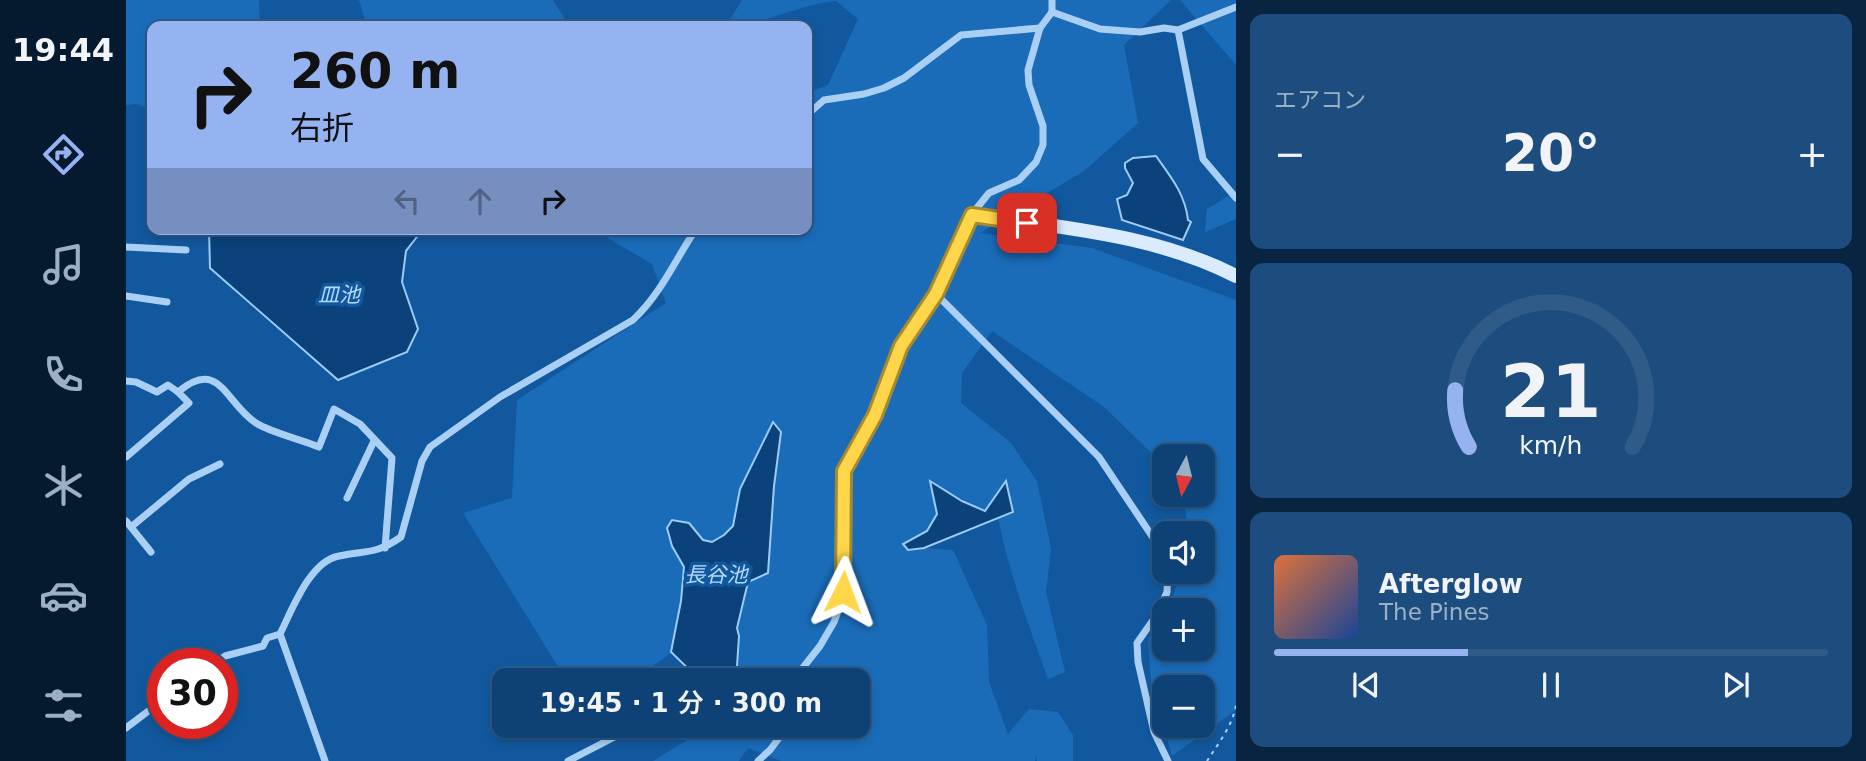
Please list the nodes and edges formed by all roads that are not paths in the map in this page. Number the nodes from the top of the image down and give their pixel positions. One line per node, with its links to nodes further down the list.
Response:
1 (1052, 0): 3 (street)
2 (1236, 6): 5 (street)
3 (1052, 12): 4 (street); 5 (street)
4 (1040, 28): 6 (street); 8 (street)
5 (1178, 30): 7 (street)
6 (812, 111)
7 (1236, 198)
8 (972, 215): 12 (street); 13 (street)
9 (692, 235): 24 (street)
10 (126, 247): 11 (street)
11 (186, 250)
12 (1236, 276)
13 (936, 294): 23 (street); 29 (street)
14 (126, 296): 15 (street)
15 (167, 302)
16 (126, 381): 17 (street)
17 (178, 392): 18 (street); 19 (street)
18 (374, 441): 21 (street); 24 (street)
19 (126, 457)
20 (220, 464): 22 (street)
21 (347, 498)
22 (129, 524): 25 (street)
23 (1152, 536)
24 (385, 548): 27 (street)
25 (150, 552)
26 (1167, 584): 37 (street)
27 (280, 634): 28 (street); 34 (street)
28 (238, 653)
29 (802, 668)
30 (147, 712): 31 (street)
31 (126, 728)
32 (612, 738): 35 (street)
33 (779, 738): 36 (street)
34 (325, 761)
35 (568, 761)
36 (758, 761)
37 (1168, 761)

